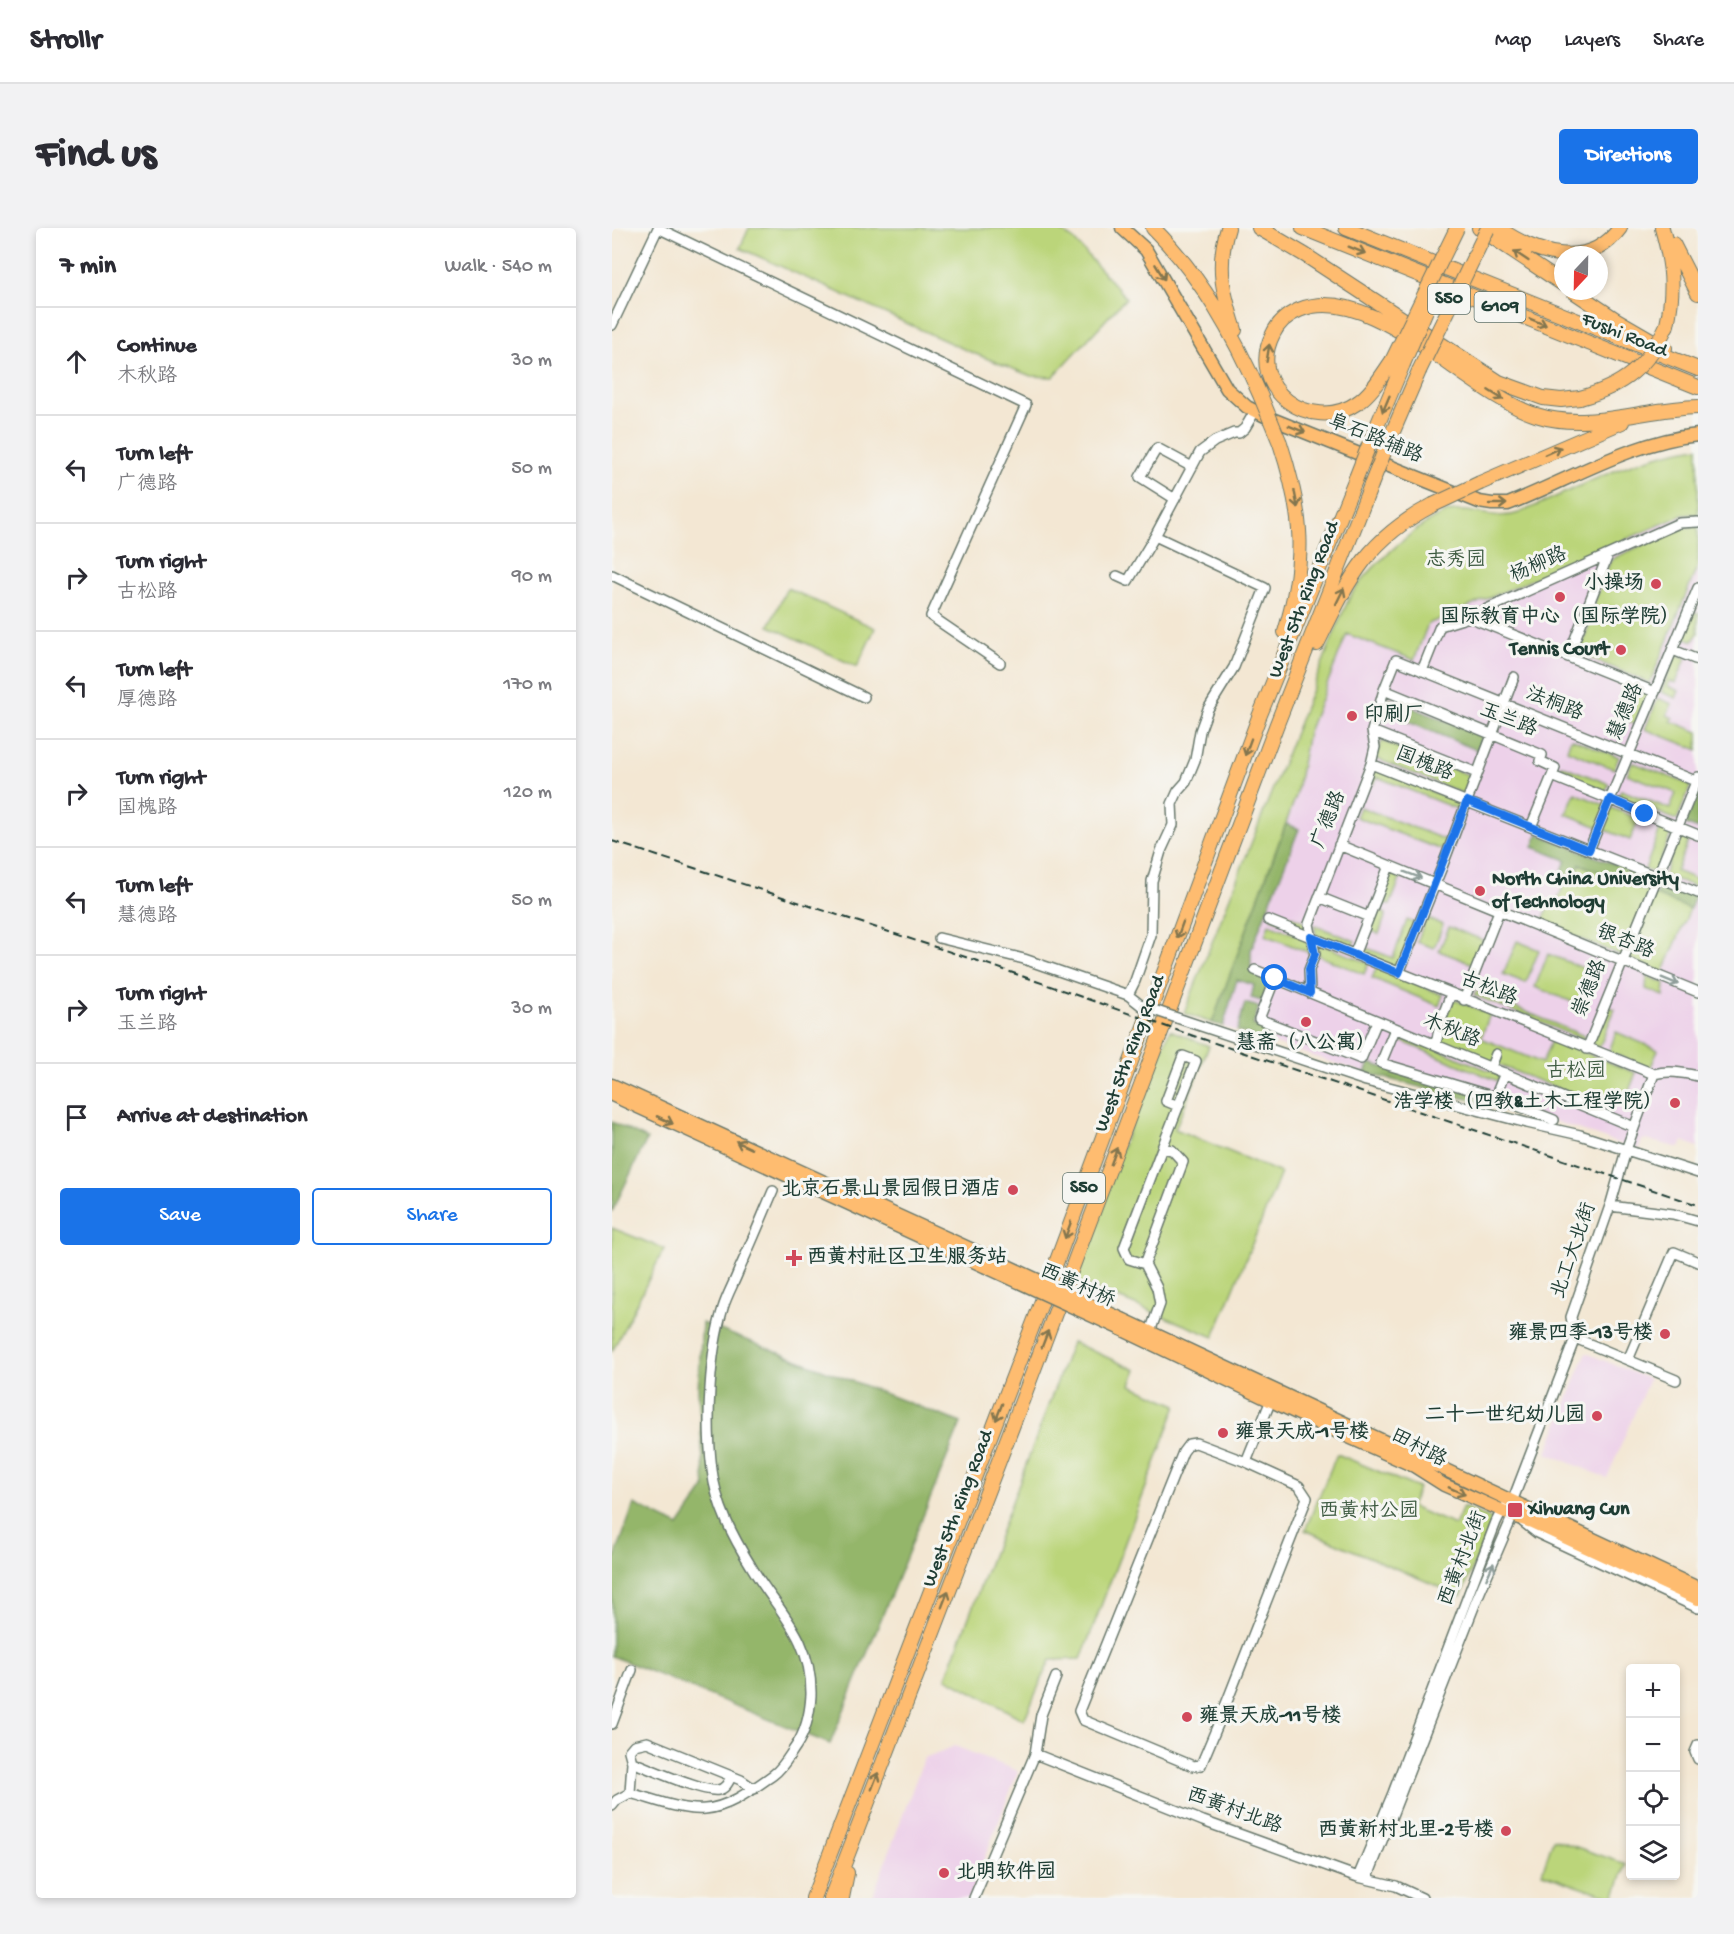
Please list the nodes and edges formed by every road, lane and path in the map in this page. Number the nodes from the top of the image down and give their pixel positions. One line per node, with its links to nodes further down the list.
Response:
1 (658, 228): 17 (street); 42 (street)
2 (1122, 228): 25 (main road, 阜石路辅路, one-way to 25)
3 (1153, 228): 18 (highway)
4 (1228, 228): 18 (highway)
5 (1259, 228): 13 (highway, bridge)
6 (1302, 228): 22 (highway, Fushi Road / G109, one-way to 22)
7 (1346, 228): 20 (highway, Fushi Road / G109)
8 (1459, 228): 19 (highway, West 5th Ring Road / S50, bridge)
9 (1479, 228): 14 (highway, one-way to 9); 21 (highway, West 5th Ring Road / S50, bridge)
10 (1488, 228): 21 (highway, bridge)
11 (1498, 228): 12 (highway)
12 (1620, 228)
13 (1664, 228): 15 (highway)
14 (1554, 279)
15 (1698, 293)
16 (1586, 300): 20 (highway)
17 (612, 325)
18 (1245, 360): 49 (highway, one-way to 49, bridge)
19 (1397, 363): 26 (highway, one-way to 26); 49 (highway, West 5th Ring Road / S50, one-way to 49, bridge)
20 (1698, 368)
21 (1419, 371): 50 (highway, West 5th Ring Road / S50, bridge)
22 (1698, 387)
23 (1698, 407): 24 (highway)
24 (1679, 408): 26 (highway); 27 (highway)
25 (1255, 411): 28 (main road, 阜石路辅路, one-way to 28); 29 (street)
26 (1648, 412): 50 (highway, one-way to 26, bridge)
27 (1698, 417)
28 (1698, 435)
29 (1192, 467): 30 (street); 30 (street)
30 (1174, 499): 32 (street)
31 (1698, 522): 33 (street, 杨柳路)
32 (1155, 536): 35 (street); 83 (street)
33 (1608, 555): 37 (street, 杨柳路); 39 (street)
34 (612, 576): 47 (street)
35 (1117, 576)
36 (1698, 588): 38 (street, 慧德路)
37 (1469, 617): 39 (street); 43 (street, 杨柳路)
38 (1673, 650): 40 (street); 46 (street, 慧德路)
39 (1568, 657): 46 (street)
40 (1694, 659)
41 (1396, 660): 43 (street, 法桐路); 45 (street, 广德路)
42 (1000, 663)
43 (1422, 671): 48 (street, 法桐路)
44 (1514, 677): 48 (street)
45 (1384, 690): 51 (street, 广德路); 52 (street, 玉兰路)
46 (1655, 692): 53 (street, 慧德路)
47 (864, 697)
48 (1504, 704): 52 (street); 53 (street, 法桐路)
49 (1259, 717): 134 (highway, West 5th Ring Road / S50, one-way to 134)
50 (1277, 724): 132 (highway, West 5th Ring Road / S50, one-way to 50)
51 (1372, 731): 54 (street, 广德路); 55 (street)
52 (1492, 734): 55 (street); 56 (street, 玉兰路)
53 (1628, 754): 57 (street, 法桐路); 58 (street, 慧德路)
54 (1371, 764): 59 (street, 国槐路); 63 (street, 广德路)
55 (1477, 773): 59 (street)
56 (1552, 776): 58 (street); 60 (street)
57 (1697, 780): 61 (street, 崇德路)
58 (1610, 799): 61 (street); 64 (street, 慧德路)
59 (1467, 801): 60 (street, 国槐路); 67 (street)
60 (1531, 827): 64 (street, 国槐路)
61 (1678, 827): 62 (street); 66 (street, 崇德路)
62 (1698, 835)
63 (1339, 845): 65 (street, 银杏路); 69 (street, 广德路)
64 (1589, 850): 66 (street, 国槐路)
65 (1389, 866): 67 (street, 银杏路, one-way to 67); 71 (street)
66 (1657, 877): 68 (street, 国槐路); 76 (street, 崇德路)
67 (1436, 883): 70 (street, 银杏路); 78 (street)
68 (1698, 893)
69 (1319, 897): 71 (street); 73 (street, 广德路)
70 (1499, 911): 76 (street, 银杏路); 84 (street)
71 (1369, 917): 75 (street)
72 (1268, 920): 73 (street, 古松路)
73 (1311, 937): 75 (street, 古松路); 81 (street, 广德路)
74 (939, 938): 83 (street)
75 (1354, 955): 78 (street, 古松路)
76 (1622, 961): 80 (street, 银杏路, one-way to 80); 88 (street, 崇德路)
77 (1255, 970): 79 (street, 木秋路)
78 (1399, 973): 82 (street, 古松路)
79 (1275, 978): 81 (street, 木秋路); 85 (street)
80 (1698, 992)
81 (1310, 993): 85 (street, 木秋路)
82 (1451, 994): 84 (street, 古松路); 87 (street)
83 (1128, 995): 101 (street, bridge)
84 (1464, 1000): 88 (street, 古松路)
85 (1377, 1021): 86 (street, 木秋路)
86 (1395, 1029): 87 (street, 木秋路); 96 (street)
87 (1436, 1045): 90 (street, 木秋路)
88 (1587, 1049): 92 (street, 古松路)
89 (1496, 1054): 90 (street)
90 (1491, 1067): 91 (street, 木秋路)
91 (1505, 1073): 96 (street); 99 (street, 木秋路)
92 (1654, 1074): 93 (street, 古松路); 99 (street, 北工大北街)
93 (1698, 1076)
94 (612, 1085): 106 (main road, one-way to 94)
95 (612, 1095): 106 (main road, one-way to 106)
96 (1495, 1097): 98 (street)
97 (1178, 1106): 97 (street); 100 (street)
98 (1554, 1120)
99 (1634, 1127): 101 (street, 北工大北街)
100 (1162, 1148): 108 (street); 108 (street)
101 (1627, 1148): 102 (street); 104 (street, 北工大北街)
102 (1698, 1173)
103 (773, 1191): 129 (street)
104 (1610, 1206): 105 (street); 111 (street, 北工大北街)
105 (1698, 1221)
106 (986, 1262): 109 (main road, 西黄村桥, bridge)
107 (1698, 1262): 112 (street)
108 (1145, 1264): 110 (street)
109 (1123, 1324): 110 (main road, 田村路); 114 (main road, 田村路)
110 (1150, 1332): 116 (main road, 田村路)
111 (1575, 1338): 112 (street); 116 (street, 北工大北街)
112 (1628, 1360): 113 (street)
113 (1676, 1380)
114 (1271, 1400): 115 (street); 117 (main road, 田村路, one-way to 117)
115 (1246, 1462): 115 (street)
116 (1512, 1502): 117 (street, 西黄村北街); 118 (main road, 田村路)
117 (1511, 1514): 119 (main road, 田村路); 120 (street); 133 (street, 西黄村北街)
118 (1698, 1588)
119 (1698, 1599)
120 (1698, 1608)
121 (632, 1670): 123 (street)
122 (1056, 1677): 125 (street)
123 (612, 1724)
124 (1698, 1744): 126 (street)
125 (1035, 1754): 133 (street, 西黄村北路); 137 (street)
126 (1698, 1759)
127 (632, 1762): 128 (street); 128 (street); 130 (street)
128 (731, 1777): 129 (street)
129 (754, 1789): 130 (street)
130 (630, 1793): 131 (street)
131 (612, 1806)
132 (854, 1836): 135 (highway, West 5th Ring Road / S50); 136 (highway)
133 (1363, 1878): 138 (street, 西黄村北路)
134 (811, 1898)
135 (831, 1898)
136 (842, 1898)
137 (974, 1898)
138 (1422, 1898)

